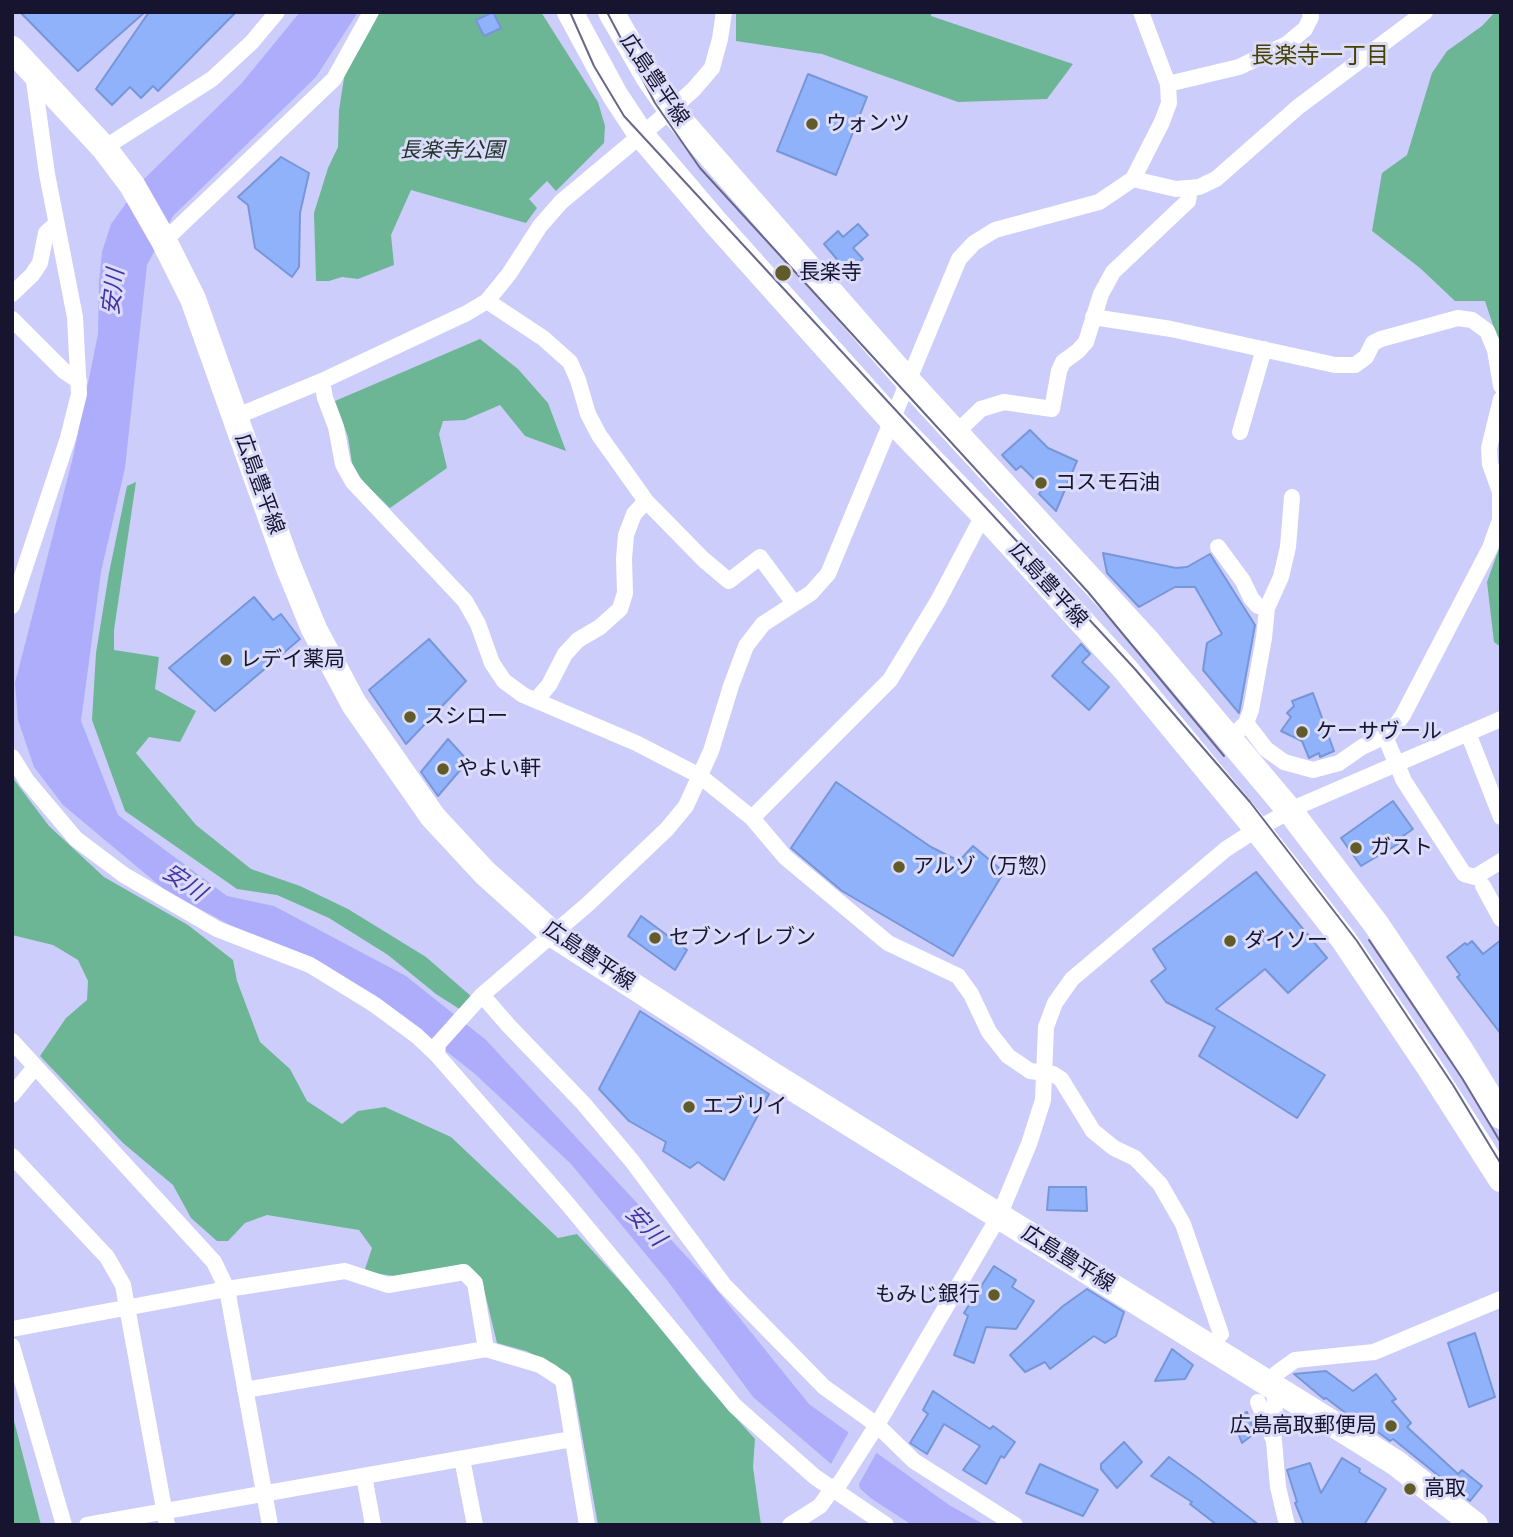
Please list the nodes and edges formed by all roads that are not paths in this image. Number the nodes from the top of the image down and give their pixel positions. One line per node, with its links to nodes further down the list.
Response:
1 (277, 12): 14 (street)
2 (371, 12): 18 (street)
3 (570, 12): 13 (main road, 広島豊平線)
4 (611, 12): 12 (main road, 広島豊平線)
5 (724, 12): 12 (street)
6 (1141, 12): 11 (street)
7 (1310, 12): 11 (street)
8 (1425, 12): 16 (street)
9 (12, 49): 10 (main road, 広島豊平線)
10 (33, 72): 14 (main road, 広島豊平線); 17 (street)
11 (1168, 84): 15 (street)
12 (671, 110): 13 (street); 26 (main road, 広島豊平線)
13 (642, 136): 20 (street); 30 (main road, 広島豊平線)
14 (104, 148): 18 (main road, 広島豊平線)
15 (1133, 179): 16 (street); 26 (street)
16 (1191, 188): 21 (street)
17 (55, 224): 19 (street); 24 (street)
18 (164, 241): 29 (main road, 広島豊平線)
19 (12, 294)
20 (487, 300): 25 (street); 34 (street)
21 (1093, 317): 23 (street); 32 (street)
22 (12, 319): 24 (street)
23 (1264, 349): 27 (street); 31 (street)
24 (79, 381): 38 (street)
25 (322, 381): 29 (street); 40 (street)
26 (908, 381): 30 (street); 32 (main road, 広島豊平線)
27 (1501, 386)
28 (1501, 399): 44 (street)
29 (235, 416): 56 (main road, 広島豊平線)
30 (892, 420): 35 (main road, 広島豊平線); 37 (street)
31 (1240, 432)
32 (956, 433): 42 (main road, 広島豊平線)
33 (1292, 497): 39 (street)
34 (646, 501): 37 (street); 40 (street)
35 (987, 518): 50 (street); 51 (main road, 広島豊平線)
36 (1219, 547): 39 (street)
37 (794, 603): 47 (street)
38 (12, 606)
39 (1267, 608): 42 (street)
40 (536, 700): 47 (street)
41 (1501, 719): 43 (street)
42 (1238, 731): 44 (street); 48 (main road, 広島豊平線)
43 (1468, 733): 46 (street); 49 (street)
44 (1386, 739): 46 (street)
45 (12, 757): 59 (street)
46 (1398, 763): 48 (street); 53 (street)
47 (700, 776): 50 (street); 56 (street)
48 (1290, 811): 51 (street); 63 (main road, 広島豊平線)
49 (1501, 817)
50 (752, 818): 61 (street)
51 (1257, 829): 61 (street); 65 (main road, 広島豊平線)
52 (1501, 861): 53 (street)
53 (1479, 881): 54 (street); 55 (street)
54 (1501, 881)
55 (1501, 919)
56 (554, 935): 57 (street); 66 (main road, 広島豊平線)
57 (480, 997): 59 (street); 76 (street)
58 (12, 1041): 60 (street)
59 (437, 1049): 81 (street)
60 (35, 1067): 62 (street); 67 (street)
61 (1045, 1073): 66 (street); 71 (street)
62 (12, 1095)
63 (1501, 1116)
64 (12, 1156): 69 (street)
65 (1501, 1179)
66 (999, 1216): 75 (main road, 広島豊平線); 76 (street)
67 (227, 1289): 69 (street); 73 (street); 74 (street)
68 (1501, 1299): 75 (street)
69 (128, 1307): 70 (street); 83 (street)
70 (12, 1329)
71 (1221, 1335)
72 (12, 1346): 84 (street)
73 (486, 1349): 74 (street); 77 (street)
74 (245, 1390): 82 (street)
75 (1272, 1393): 78 (street); 78 (street); 94 (main road, 広島豊平線)
76 (876, 1426): 81 (street); 92 (street)
77 (572, 1439): 79 (street); 89 (street)
78 (1274, 1441): 93 (street)
79 (462, 1459): 80 (street); 88 (street)
80 (364, 1476): 82 (street); 87 (street)
81 (836, 1486): 90 (street); 91 (street)
82 (264, 1494): 83 (street); 86 (street)
83 (166, 1518): 85 (street)
84 (64, 1525)
85 (87, 1525)
86 (270, 1525)
87 (373, 1525)
88 (475, 1525)
89 (587, 1525)
90 (790, 1525)
91 (886, 1525)
92 (1015, 1525)
93 (1287, 1525)
94 (1475, 1525)

